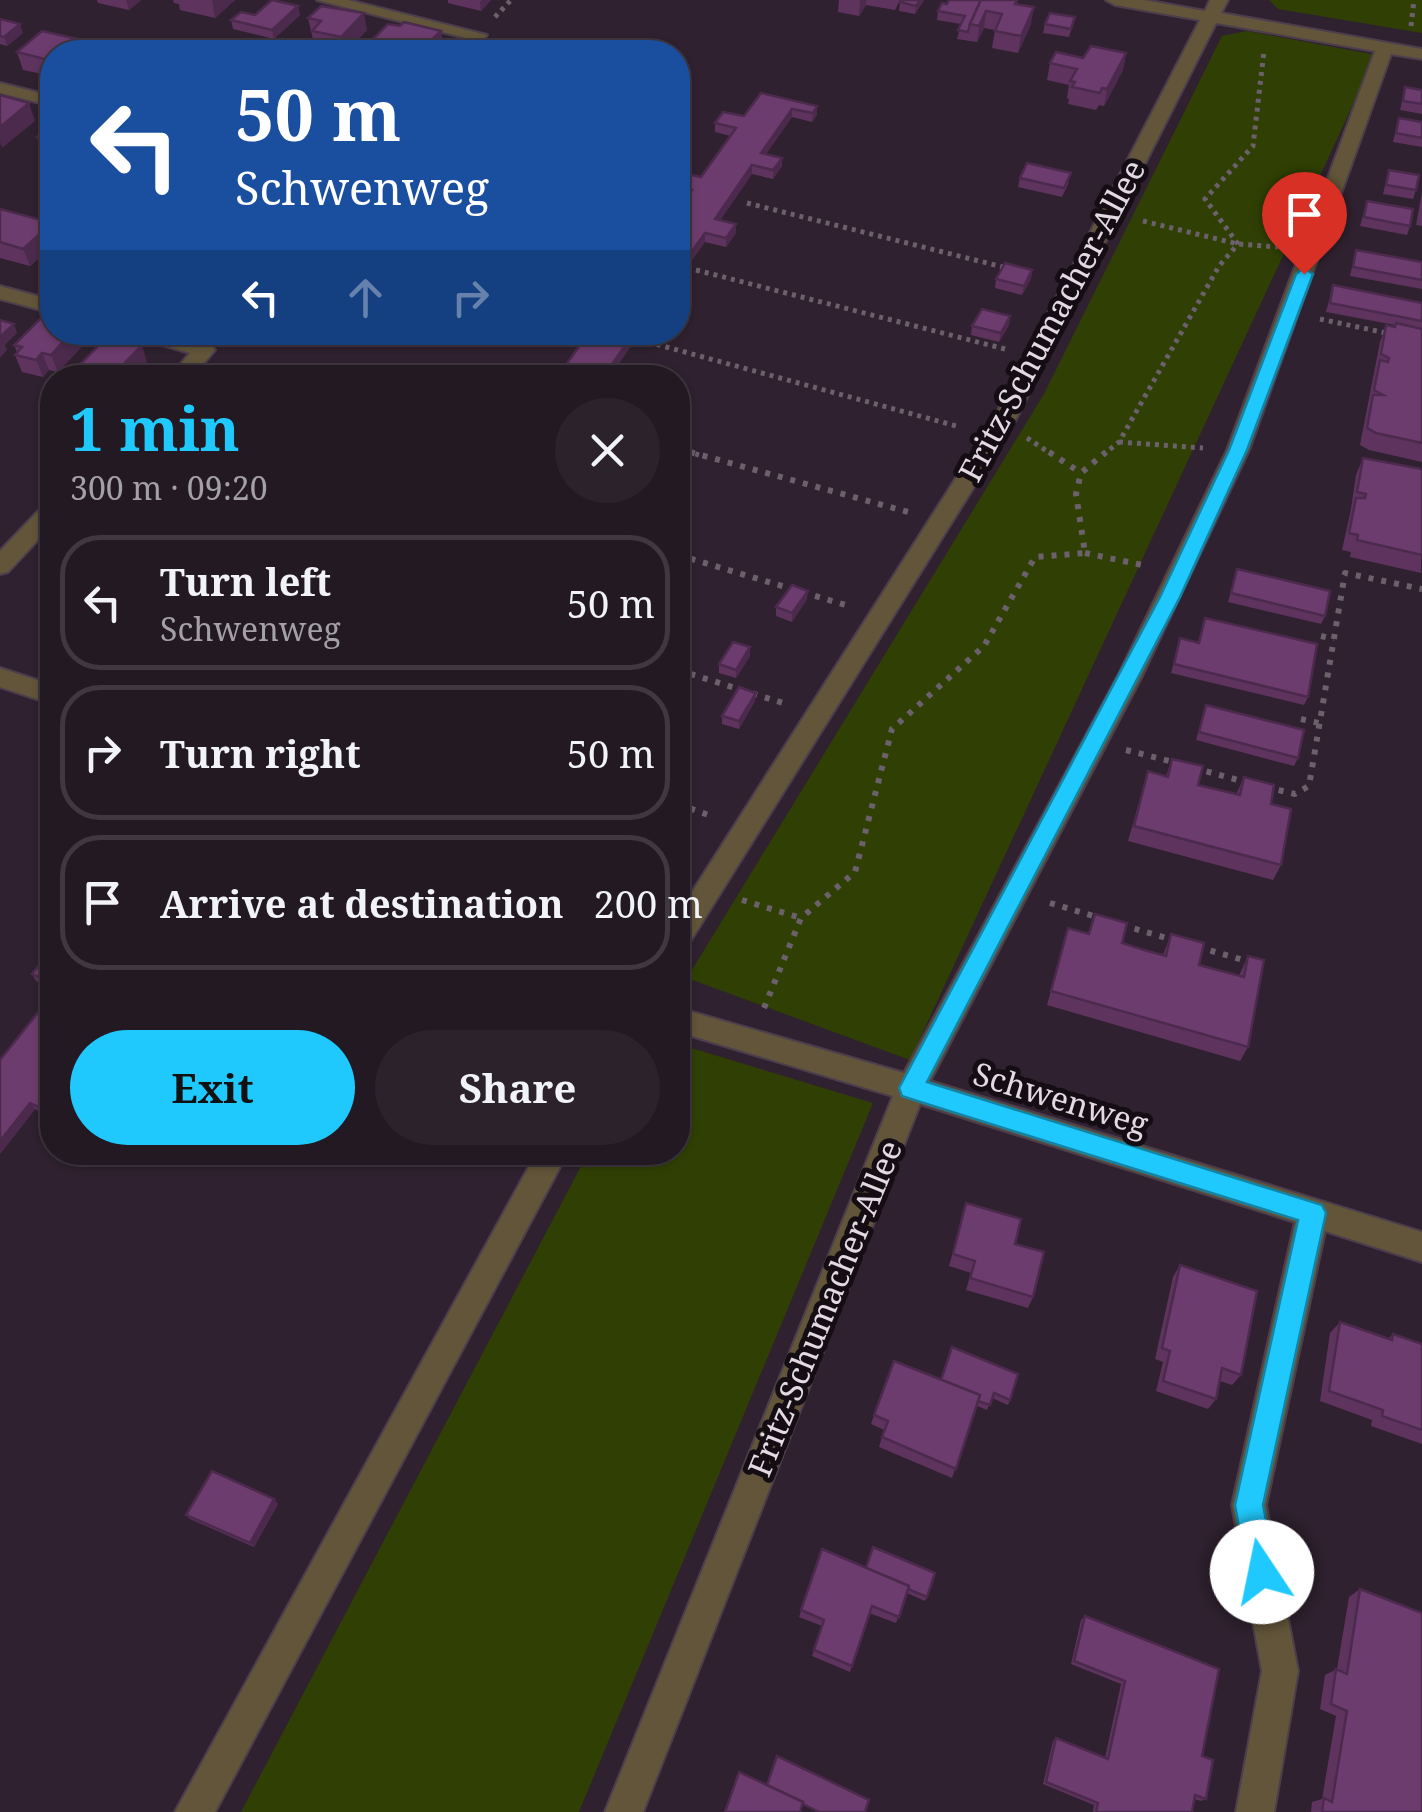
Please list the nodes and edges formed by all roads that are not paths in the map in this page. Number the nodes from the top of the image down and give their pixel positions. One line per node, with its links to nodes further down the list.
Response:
1 (326, 0): 4 (street)
2 (1115, 0): 3 (street)
3 (1215, 8): 5 (street); 17 (street, Fritz-Schumacher-Allee)
4 (474, 40)
5 (1385, 47): 6 (street); 19 (street, Fritz-Schumacher-Allee)
6 (1422, 54)
7 (0, 88): 8 (street)
8 (40, 98)
9 (0, 292): 10 (street)
10 (40, 304)
11 (187, 345): 12 (street)
12 (191, 365)
13 (40, 524): 14 (street)
14 (0, 566)
15 (0, 677): 16 (street)
16 (40, 691)
17 (690, 912)
18 (690, 1024): 19 (street, Schwenweg)
19 (911, 1088): 21 (street, Schwenweg); 24 (street, Fritz-Schumacher-Allee)
20 (546, 1165): 23 (street)
21 (1313, 1213): 22 (street, Schwenweg); 25 (street)
22 (1422, 1247)
23 (194, 1812)
24 (624, 1812)
25 (1255, 1812)

